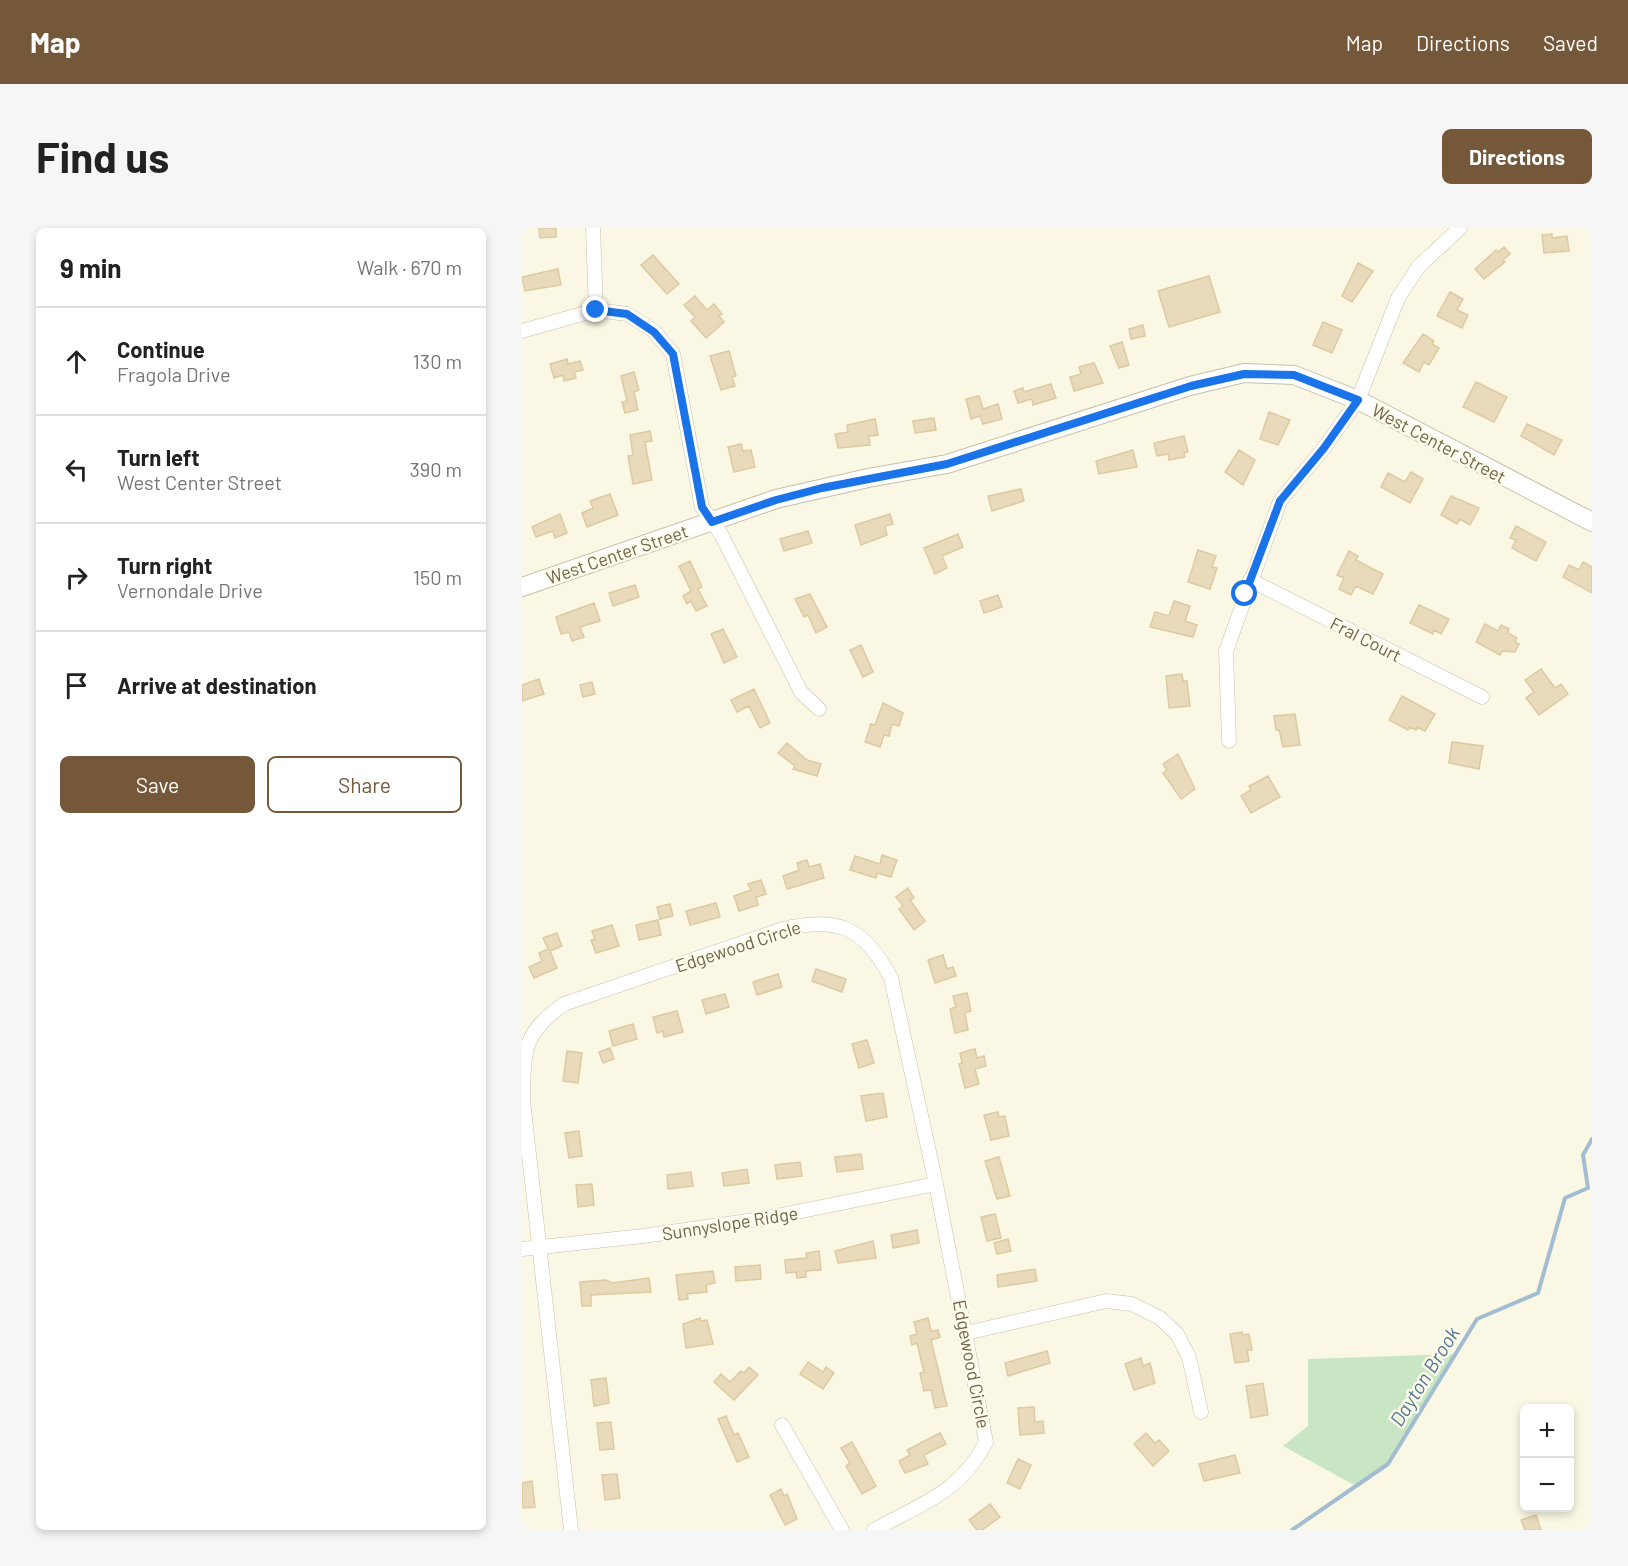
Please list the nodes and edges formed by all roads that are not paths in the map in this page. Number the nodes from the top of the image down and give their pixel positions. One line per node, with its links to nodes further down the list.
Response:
1 (593, 228): 3 (street)
2 (1460, 228): 5 (street)
3 (596, 310): 4 (street); 6 (street)
4 (522, 331)
5 (1358, 400): 6 (street, West Center Street); 7 (street, West Center Street); 8 (street)
6 (712, 522): 9 (street, West Center Street); 11 (street)
7 (1592, 522)
8 (1250, 580): 10 (street, Fral Court); 12 (street)
9 (522, 587)
10 (1482, 697)
11 (819, 709)
12 (1229, 741)
13 (936, 1184): 14 (street, Sunnyslope Ridge); 14 (street, Edgewood Circle); 16 (street, Edgewood Circle)
14 (541, 1246): 15 (street, Sunnyslope Ridge); 19 (street, Edgewood Circle)
15 (522, 1249)
16 (966, 1333): 17 (street); 21 (street, Edgewood Circle)
17 (1201, 1412)
18 (782, 1425): 20 (street)
19 (571, 1530)
20 (842, 1530)
21 (874, 1530)

